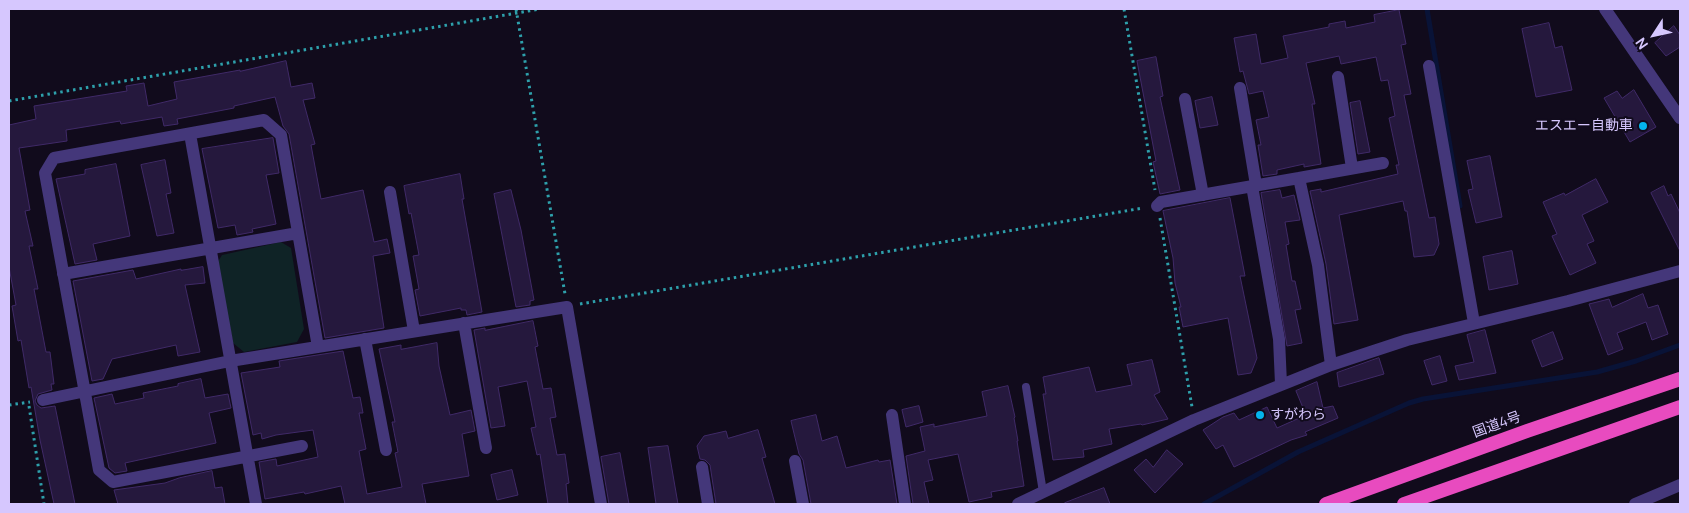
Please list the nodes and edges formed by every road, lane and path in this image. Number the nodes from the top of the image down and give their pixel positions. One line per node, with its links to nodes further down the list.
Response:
1 (540, 9): 4 (path)
2 (1124, 9): 18 (path)
3 (1605, 9): 10 (street)
4 (516, 11): 9 (path); 23 (path)
5 (1429, 66): 25 (street)
6 (1338, 77): 13 (street)
7 (1240, 88): 15 (street)
8 (1185, 99): 17 (street)
9 (9, 101)
10 (1680, 118)
11 (190, 134): 19 (street); 20 (street); 22 (street)
12 (1384, 163): 13 (street)
13 (1352, 168): 14 (street)
14 (1299, 178): 15 (street); 30 (street)
15 (1254, 186): 17 (street); 32 (street)
16 (390, 192): 26 (street)
17 (1203, 195): 18 (street)
18 (1157, 206): 23 (path); 40 (path)
19 (298, 233): 20 (street); 28 (street)
20 (210, 248): 22 (street); 29 (street)
21 (1680, 271): 25 (street)
22 (63, 274): 34 (street)
23 (567, 307): 24 (street); 51 (street)
24 (464, 323): 26 (street); 42 (street)
25 (1474, 323): 30 (street)
26 (414, 331): 27 (street)
27 (365, 339): 28 (street); 43 (street)
28 (318, 347): 29 (street)
29 (230, 361): 34 (street); 44 (street)
30 (1331, 365): 32 (street)
31 (1680, 380): 56 (highway, 国道4号)
32 (1281, 384): 40 (street)
33 (1026, 387): 48 (lane)
34 (85, 392): 35 (street); 44 (street)
35 (43, 400): 36 (path)
36 (28, 402): 37 (path); 49 (path)
37 (9, 405)
38 (1680, 407): 57 (highway)
39 (892, 415): 54 (street)
40 (1194, 420): 48 (street)
41 (302, 446): 44 (street)
42 (486, 448)
43 (386, 450)
44 (247, 456): 50 (street)
45 (795, 461): 53 (street)
46 (702, 467): 52 (street)
47 (1680, 485): 58 (street)
48 (1043, 492): 55 (street)
49 (44, 504)
50 (256, 504)
51 (601, 504)
52 (708, 504)
53 (802, 504)
54 (906, 504)
55 (1018, 504)
56 (1326, 504)
57 (1404, 504)
58 (1635, 504)

